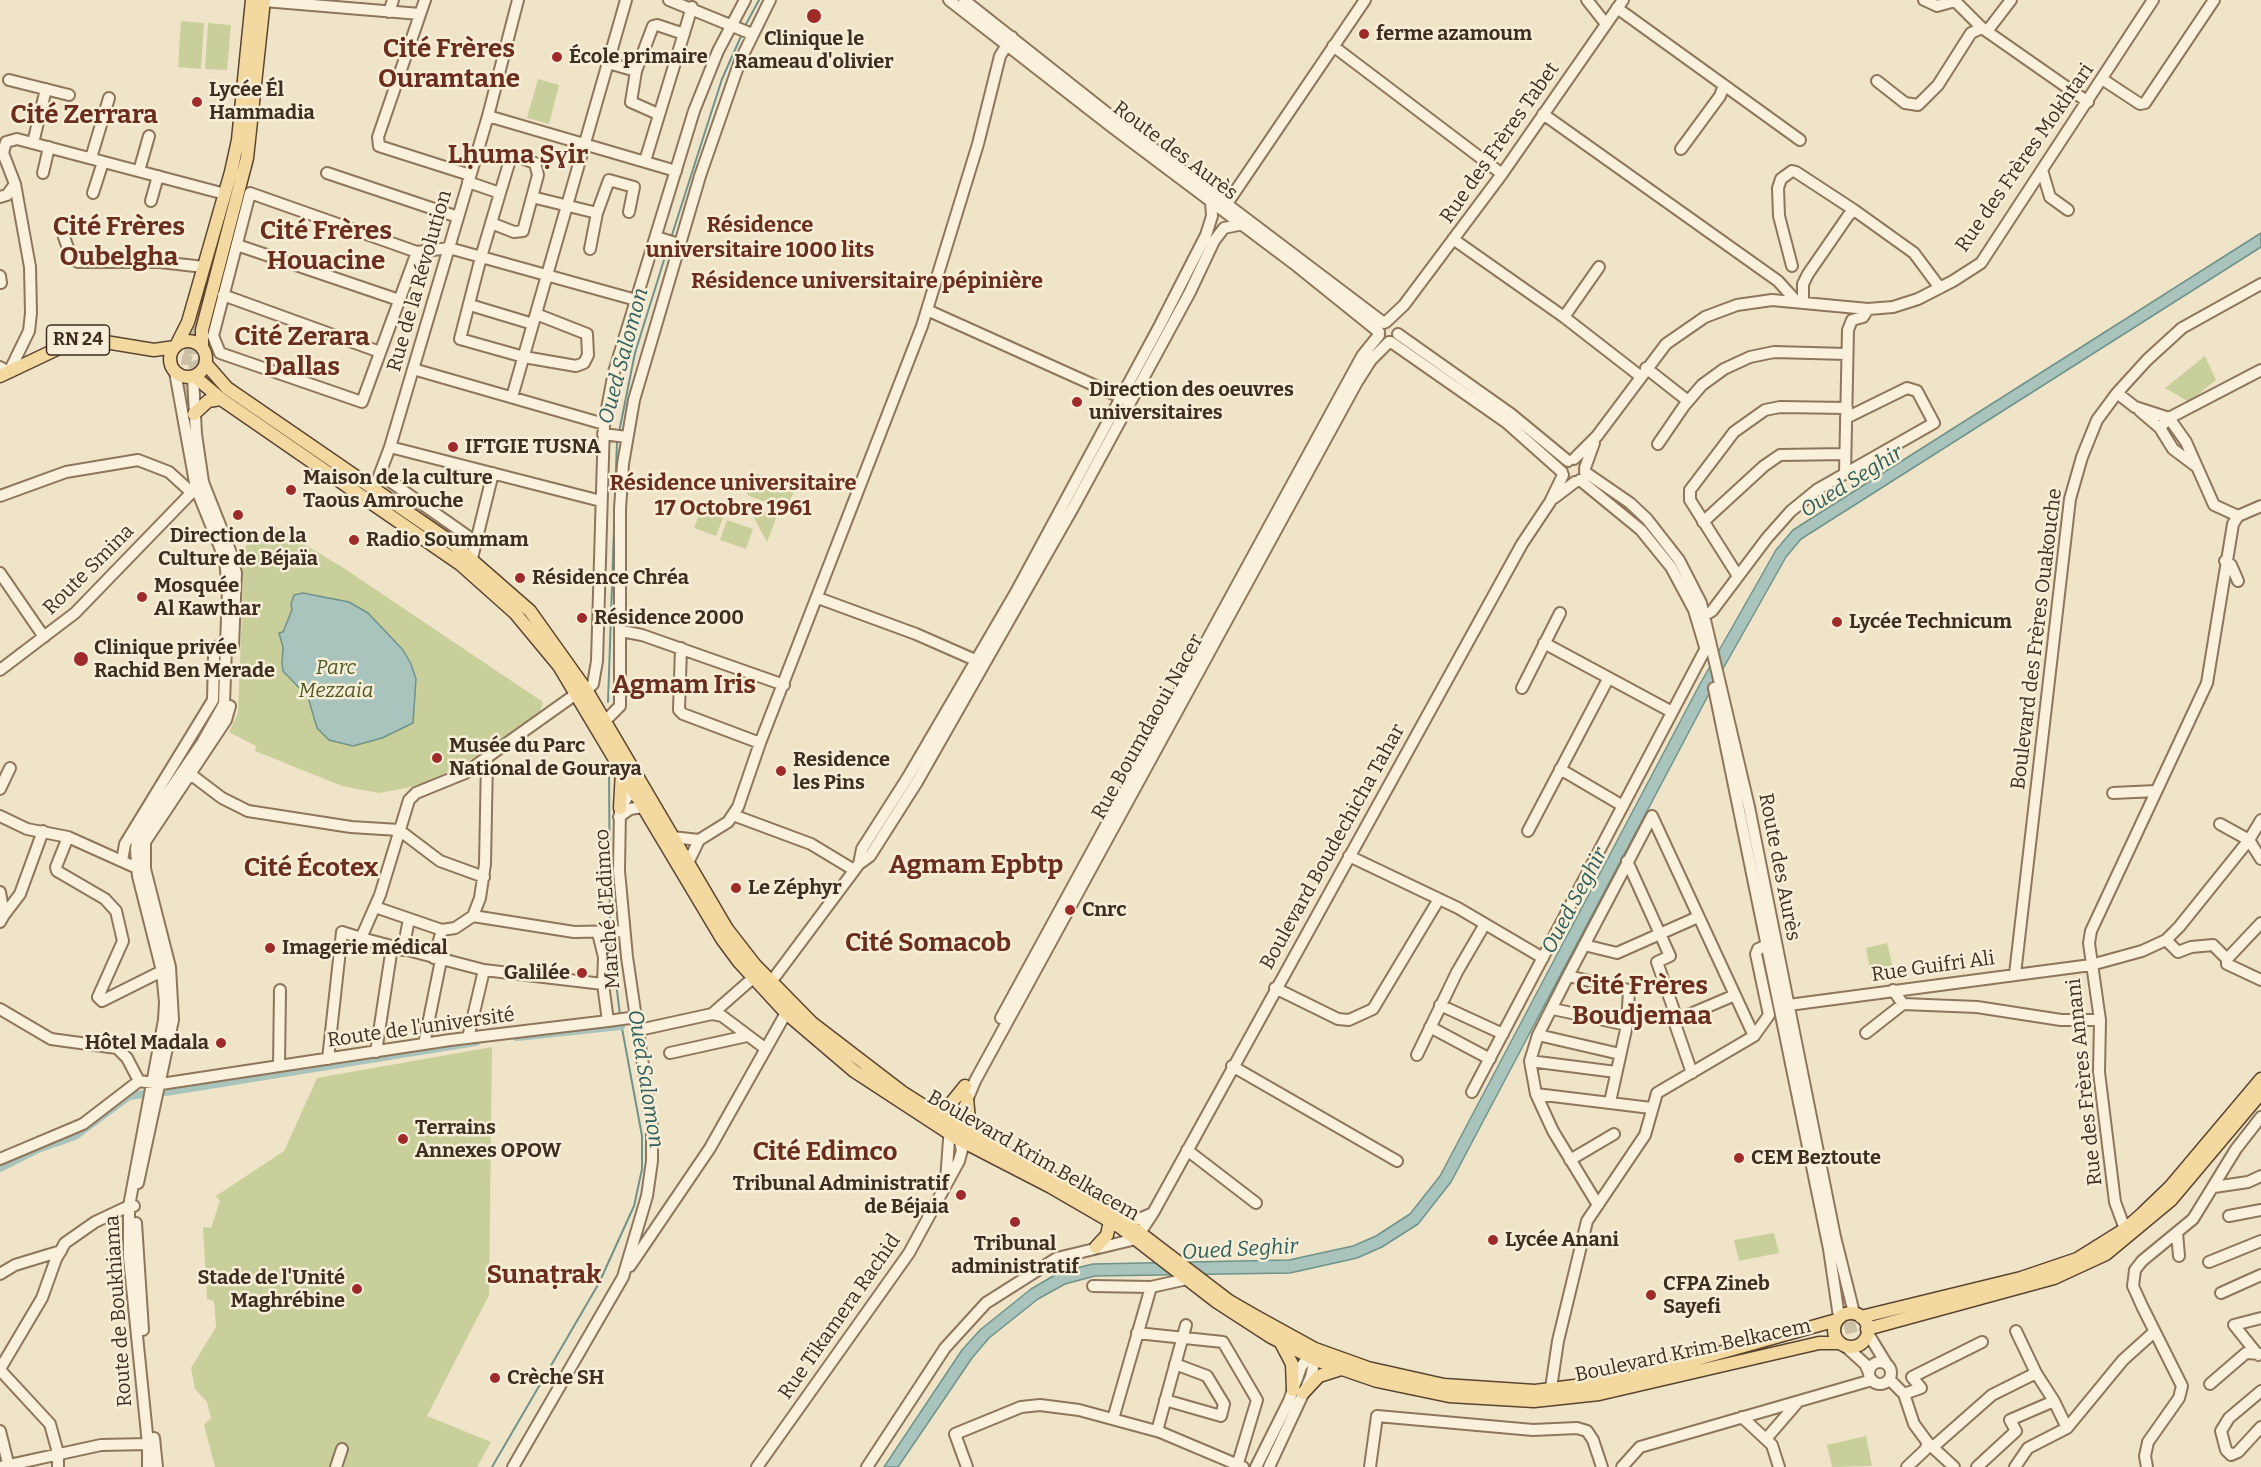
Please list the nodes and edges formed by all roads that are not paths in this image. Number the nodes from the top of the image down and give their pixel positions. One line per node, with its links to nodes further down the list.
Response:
1 (260, 0): 19 (street); 59 (main road); 63 (main road)
2 (393, 0): 19 (street)
3 (424, 0): 20 (street)
4 (518, 0): 40 (street, Rue de la Révolution)
5 (626, 0): 28 (street)
6 (669, 0): 18 (street)
7 (745, 0): 21 (street)
8 (770, 0): 24 (street)
9 (949, 0): 26 (street, Route des Aurès)
10 (964, 0): 26 (street, Route des Aurès)
11 (1365, 0): 27 (street)
12 (1587, 0): 22 (street)
13 (1924, 0): 23 (street)
14 (2011, 0): 23 (street)
15 (2153, 0): 30 (street, Rue des Frères Mokhtari)
16 (2214, 0): 30 (street)
17 (1620, 4): 22 (street, Rue des Frères Tabet); 33 (street)
18 (692, 7): 21 (street); 25 (street)
19 (389, 12): 20 (street)
20 (420, 14): 57 (street)
21 (732, 24): 24 (street); 52 (street)
22 (1606, 24): 39 (street, Rue des Frères Tabet)
23 (1985, 29): 32 (street); 37 (street)
24 (752, 33): 81 (street)
25 (684, 34): 29 (street); 38 (street)
26 (1013, 44): 60 (street, Route des Aurès); 100 (street)
27 (1333, 46): 55 (street); 68 (street)
28 (608, 63): 29 (street); 44 (street)
29 (636, 71): 38 (street)
30 (2102, 79): 37 (street, Rue des Frères Mokhtari)
31 (9, 80): 34 (street)
32 (1877, 81)
33 (1724, 84): 42 (street); 46 (street)
34 (46, 89): 35 (street); 43 (street)
35 (69, 95)
36 (109, 98): 47 (street)
37 (2088, 102): 50 (street, Rue des Frères Mokhtari)
38 (658, 114): 48 (street)
39 (1543, 114): 55 (street, Rue des Frères Tabet); 94 (street)
40 (488, 116): 44 (street); 57 (street, Rue de la Révolution)
41 (149, 136): 51 (street)
42 (1800, 140)
43 (33, 143): 45 (street); 58 (street)
44 (585, 144): 48 (street); 69 (street)
45 (49, 147): 47 (street); 53 (street)
46 (1681, 149)
47 (91, 158): 49 (street)
48 (645, 161): 52 (street)
49 (103, 162): 51 (street); 61 (street)
50 (2042, 170): 71 (street); 92 (street, Rue des Frères Mokhtari)
51 (139, 171): 56 (street)
52 (676, 171): 78 (street)
53 (43, 173)
54 (327, 173): 74 (street)
55 (1502, 174): 80 (street, Rue des Frères Tabet)
56 (158, 176): 63 (street); 66 (street)
57 (469, 179): 62 (street); 74 (street, Rue de la Révolution)
58 (15, 184): 64 (street); 115 (street)
59 (245, 191): 82 (street); 85 (street); 106 (main road)
60 (1204, 191): 67 (street, Route des Aurès); 68 (street, Route des Aurès)
61 (93, 193)
62 (500, 193): 65 (street); 75 (street)
63 (225, 194): 88 (main road)
64 (0, 197)
65 (532, 197): 69 (street); 75 (street)
66 (151, 201)
67 (1211, 201): 68 (street, Route des Aurès); 79 (street)
68 (1225, 206): 76 (street, Route des Aurès); 103 (street, Route des Aurès)
69 (567, 207): 73 (street); 90 (street)
70 (1854, 210): 87 (street); 92 (street); 94 (street)
71 (2068, 210)
72 (629, 212): 73 (street)
73 (597, 213): 84 (street)
74 (458, 218): 83 (street, Rue de la Révolution)
75 (491, 223): 86 (street)
76 (1243, 224): 79 (street); 103 (street, Route des Aurès)
77 (63, 237): 88 (street)
78 (658, 238): 81 (street); 96 (street)
79 (1210, 238): 121 (street)
80 (1453, 239): 98 (street, Rue des Frères Tabet); 101 (street)
81 (676, 243): 128 (street)
82 (237, 244): 93 (street); 95 (street)
83 (449, 248): 85 (street); 86 (street); 113 (street, Rue de la Révolution)
84 (590, 249)
85 (417, 252): 95 (street)
86 (481, 257): 90 (street); 97 (street)
87 (1792, 266)
88 (204, 267): 105 (main road)
89 (1599, 267): 101 (street)
90 (547, 276): 96 (street); 102 (street)
91 (2261, 284): 118 (street, Boulevard des Frères Ouakouche)
92 (1940, 288): 99 (street, Rue des Frères Mokhtari)
93 (223, 295): 108 (street); 108 (street)
94 (1797, 299): 99 (street, Rue des Frères Mokhtari); 116 (street, Rue des Frères Mokhtari)
95 (399, 300): 108 (street)
96 (636, 300): 126 (street)
97 (470, 305): 102 (street); 110 (street)
98 (1404, 305): 103 (street, Rue des Frères Tabet); 104 (street, Rue des Frères Tabet)
99 (1868, 309): 109 (street)
100 (927, 310): 121 (street); 153 (street)
101 (1564, 317): 116 (street)
102 (535, 319): 110 (street); 110 (street)
103 (1382, 328): 104 (street); 104 (street); 273 (street, Rue Boumdaoui Nacer)
104 (1394, 337): 132 (street); 136 (street); 273 (street, Rue Boumdaoui Nacer)
105 (176, 346): 106 (main road); 107 (main road, RN 24); 112 (main road)
106 (202, 347): 111 (main road)
107 (154, 350): 112 (main road, RN 24); 115 (main road, RN 24)
108 (380, 352)
109 (1847, 354): 122 (street); 123 (street)
110 (524, 357): 119 (street)
111 (206, 364): 117 (main road); 140 (main road, Boulevard Krim Belkacem)
112 (173, 367): 117 (main road); 139 (street)
113 (413, 369): 119 (street); 130 (street, Rue de la Révolution)
114 (2261, 370): 125 (street)
115 (3, 372)
116 (1643, 372): 122 (street); 127 (street, Rue des Frères Mokhtari)
117 (193, 377): 120 (main road, Boulevard Krim Belkacem); 124 (street)
118 (2117, 393): 125 (street); 227 (street, Boulevard des Frères Ouakouche)
119 (512, 398): 126 (street)
120 (221, 399): 124 (main road); 140 (main road, Boulevard Krim Belkacem)
121 (1126, 399): 161 (street)
122 (1688, 401): 129 (street)
123 (1846, 413): 131 (street); 135 (street); 146 (street)
124 (194, 414): 168 (street)
125 (2165, 426): 133 (street); 133 (street)
126 (605, 431): 128 (street); 142 (street)
127 (1597, 436): 132 (street, Rue des Frères Mokhtari); 138 (street, Rue des Frères Mokhtari)
128 (626, 437): 156 (street)
129 (1658, 444)
130 (390, 447): 134 (street); 137 (street, Rue de la Révolution)
131 (1844, 454): 135 (street); 146 (street)
132 (1571, 460): 136 (street, Boulevard Boudechicha Tahar); 138 (street)
133 (2198, 468): 145 (street)
134 (493, 473): 142 (street); 147 (street)
135 (1845, 473): 151 (street)
136 (1563, 474): 138 (street); 143 (street, Boulevard Boudechicha Tahar)
137 (381, 475): 140 (street, Rue de la Révolution); 147 (street)
138 (1581, 475): 143 (street, Boulevard Boudechicha Tahar); 155 (street, Route des Aurès)
139 (193, 490): 141 (street); 157 (street, Route Smina); 168 (street)
140 (372, 495): 148 (main road, Boulevard Krim Belkacem); 166 (main road, Boulevard Krim Belkacem)
141 (0, 496)
142 (602, 501): 166 (street)
143 (1550, 502): 195 (street, Boulevard Boudechicha Tahar)
144 (2261, 506): 145 (street)
145 (2238, 516): 149 (street, Rue des Frères Annani)
146 (1703, 522): 151 (street)
147 (476, 542): 148 (street)
148 (472, 558): 166 (main road, Boulevard Krim Belkacem)
149 (2225, 561): 152 (street); 178 (street, Rue des Frères Annani)
150 (0, 573): 157 (street)
151 (1738, 576): 155 (street)
152 (2238, 581)
153 (818, 598): 161 (street); 164 (street)
154 (1560, 613): 158 (street)
155 (1701, 618): 160 (street, Route des Aurès)
156 (621, 631): 159 (street); 170 (street)
157 (44, 637): 162 (street, Route Smina)
158 (1544, 643): 163 (street); 165 (street)
159 (681, 648): 164 (street); 171 (street)
160 (1709, 654): 167 (street, Route des Aurès); 169 (street)
161 (981, 662): 200 (street)
162 (0, 670)
163 (1608, 679): 169 (street); 174 (street)
164 (784, 685): 171 (street)
165 (1522, 688)
166 (582, 689): 170 (main road, Boulevard Krim Belkacem); 172 (street); 175 (main road, Boulevard Krim Belkacem)
167 (1720, 696): 219 (street, Route des Aurès); 239 (street, Route des Aurès)
168 (222, 703): 176 (street); 197 (street)
169 (1672, 712): 182 (street)
170 (605, 722): 179 (main road, Boulevard Krim Belkacem)
171 (760, 743): 184 (street)
172 (487, 759): 188 (street); 202 (street)
173 (10, 768): 177 (street)
174 (1560, 769): 182 (street); 190 (street)
175 (622, 770): 179 (main road, Boulevard Krim Belkacem); 183 (main road)
176 (188, 772): 188 (street); 201 (street); 271 (street)
177 (0, 789)
178 (2156, 791): 180 (street); 224 (street, Rue des Frères Annani)
179 (640, 792): 181 (main road, Boulevard Krim Belkacem); 183 (street, Marché d'Edimco); 192 (main road, Boulevard Krim Belkacem)
180 (2113, 793)
181 (643, 807): 183 (street, Marché d'Edimco); 229 (main road, Boulevard Krim Belkacem)
182 (1623, 807): 221 (street)
183 (620, 812): 213 (street, Marché d'Edimco)
184 (733, 815): 193 (street); 200 (street)
185 (0, 816): 189 (street)
186 (2261, 820): 194 (street)
187 (2220, 824): 194 (street)
188 (399, 830): 202 (street); 205 (street)
189 (43, 831): 191 (street); 208 (street)
190 (1528, 831)
191 (68, 837): 197 (street); 226 (street)
192 (672, 837): 193 (street); 199 (main road, Boulevard Krim Belkacem)
193 (699, 840): 199 (street)
194 (2249, 840): 196 (street); 217 (street)
195 (1348, 856): 204 (street); 233 (street, Boulevard Boudechicha Tahar)
196 (2261, 859)
197 (122, 861): 201 (street)
198 (1627, 861): 207 (street); 215 (street); 218 (street)
199 (687, 866): 231 (main road, Boulevard Krim Belkacem)
200 (856, 867): 231 (street)
201 (137, 868): 226 (street)
202 (484, 877): 206 (street)
203 (0, 892): 208 (street)
204 (1439, 899): 211 (street); 233 (street)
205 (375, 907): 209 (street); 216 (street)
206 (473, 916): 212 (street); 214 (street)
207 (1698, 916): 215 (street); 236 (street)
208 (2, 918)
209 (409, 919): 212 (street); 220 (street)
210 (2261, 923): 223 (street)
211 (1485, 924): 221 (street); 238 (street)
212 (442, 930): 222 (street)
213 (622, 931): 214 (street); 244 (street, Marché d'Edimco)
214 (600, 933): 232 (street)
215 (1661, 934): 218 (street); 245 (street)
216 (361, 938): 220 (street); 263 (street)
217 (2166, 940): 223 (street); 224 (street, Rue Guifri Ali)
218 (1584, 945): 228 (street)
219 (1768, 945): 239 (street, Route des Aurès); 254 (street)
220 (398, 948): 222 (street); 259 (street)
221 (1543, 958): 252 (street)
222 (437, 959): 225 (street); 257 (street)
223 (2227, 959): 230 (street)
224 (2091, 965): 227 (street, Rue Guifri Ali); 246 (street, Rue des Frères Annani)
225 (484, 970): 232 (street); 256 (street)
226 (162, 971): 271 (street)
227 (2015, 974): 235 (street, Rue Guifri Ali)
228 (1568, 976): 241 (street); 248 (street)
229 (753, 978): 242 (main road, Boulevard Krim Belkacem); 243 (street)
230 (2261, 980)
231 (771, 982): 276 (main road, Boulevard Krim Belkacem)
232 (603, 984): 247 (street)
233 (1275, 988): 267 (street, Boulevard Boudechicha Tahar)
234 (280, 990): 266 (street)
235 (1893, 990): 237 (street); 239 (street, Rue Guifri Ali)
236 (1735, 995): 245 (street); 254 (street)
237 (1904, 1004): 246 (street); 251 (street)
238 (1440, 1005): 249 (street); 252 (street)
239 (1784, 1006): 312 (street, Route des Aurès); 314 (street, Route des Aurès)
240 (0, 1009): 270 (street)
241 (1553, 1009): 248 (street); 253 (street)
242 (786, 1013): 258 (street); 280 (main road, Boulevard Krim Belkacem)
243 (712, 1014): 250 (street); 255 (street)
244 (637, 1017): 247 (street, Route de l'université); 250 (street, Marché d'Edimco)
245 (1677, 1019): 269 (street)
246 (2100, 1020): 296 (street, Rue des Frères Annani)
247 (602, 1025): 256 (street, Route de l'université)
248 (1627, 1025): 261 (street)
249 (1430, 1027): 262 (street); 264 (street)
250 (639, 1030): 306 (street, Marché d'Edimco)
251 (1866, 1033)
252 (1503, 1034): 264 (street)
253 (1538, 1035): 261 (street); 265 (street)
254 (1755, 1035): 269 (street)
255 (747, 1036): 258 (street); 260 (street)
256 (468, 1038): 257 (street, Route de l'université)
257 (424, 1044): 259 (street, Route de l'université)
258 (766, 1049): 306 (street)
259 (376, 1052): 263 (street, Route de l'université)
260 (669, 1053)
261 (1620, 1054): 268 (street)
262 (1417, 1055)
263 (328, 1059): 266 (street, Route de l'université)
264 (1490, 1059): 274 (street)
265 (1530, 1061): 268 (street); 275 (street)
266 (279, 1066): 271 (street, Route de l'université)
267 (1232, 1066): 283 (street, Boulevard Boudechicha Tahar); 286 (street)
268 (1616, 1072): 277 (street)
269 (1692, 1073): 278 (street)
270 (139, 1081): 271 (street, Route de l'université); 284 (street)
271 (157, 1084): 291 (street, Route de Boukhiama)
272 (2260, 1084): 296 (main road); 308 (main road)
273 (966, 1092): 276 (main road); 280 (street, Rue Boumdaoui Nacer); 282 (main road)
274 (1472, 1092)
275 (1536, 1094): 277 (street); 285 (street)
276 (919, 1102): 280 (main road, Boulevard Krim Belkacem)
277 (1610, 1102): 278 (street)
278 (1651, 1108): 290 (street)
279 (2261, 1117): 288 (street)
280 (954, 1131): 282 (main road, Boulevard Krim Belkacem); 295 (main road, Boulevard Krim Belkacem); 363 (street, Rue Tikamera Rachid)
281 (1614, 1134): 285 (street)
282 (982, 1140): 295 (main road, Boulevard Krim Belkacem)
283 (1187, 1150): 289 (street); 293 (street, Boulevard Boudechicha Tahar)
284 (0, 1159)
285 (1570, 1160): 290 (street)
286 (1397, 1161)
287 (2261, 1176): 288 (street)
288 (2214, 1187): 297 (street)
289 (1256, 1203)
290 (1598, 1205): 338 (street)
291 (132, 1206): 301 (street); 351 (street, Route de Boukhiama); 360 (street, Route de Boukhiama)
292 (2261, 1210): 294 (street)
293 (1153, 1213): 295 (street); 298 (street, Boulevard Boudechicha Tahar)
294 (2229, 1216)
295 (1116, 1220): 298 (main road, Boulevard Krim Belkacem); 300 (main road)
296 (2125, 1229): 308 (main road)
297 (2177, 1233): 302 (street); 320 (street)
298 (1144, 1239): 300 (street); 307 (main road, Boulevard Krim Belkacem)
299 (2261, 1241): 303 (street)
300 (1096, 1247): 364 (street)
301 (61, 1251): 304 (street); 331 (street)
302 (2179, 1256)
303 (2209, 1262)
304 (0, 1274)
305 (2261, 1275): 311 (street)
306 (623, 1277): 362 (street, Marché d'Edimco)
307 (1192, 1278): 310 (street); 322 (main road, Boulevard Krim Belkacem); 326 (main road, Boulevard Krim Belkacem)
308 (2021, 1283): 312 (main road); 316 (main road); 316 (main road)
309 (1093, 1286): 310 (street)
310 (1150, 1287): 318 (street)
311 (2221, 1293)
312 (1858, 1315): 314 (main road); 316 (main road)
313 (2261, 1317): 325 (street)
314 (1838, 1319): 324 (main road); 330 (main road, Boulevard Krim Belkacem)
315 (1186, 1325): 321 (street)
316 (1870, 1327): 324 (main road); 327 (street)
317 (2016, 1331): 332 (street)
318 (1137, 1333): 321 (street); 344 (street)
319 (1827, 1333): 330 (main road)
320 (2153, 1333): 346 (street); 376 (street)
321 (1182, 1337): 328 (street); 356 (street)
322 (1280, 1342): 326 (main road, Boulevard Krim Belkacem); 337 (main road)
323 (1982, 1342): 339 (street)
324 (1842, 1344): 330 (main road, Boulevard Krim Belkacem); 333 (street)
325 (2259, 1354): 335 (street)
326 (1313, 1355): 329 (main road, Boulevard Krim Belkacem); 337 (street); 338 (main road, Boulevard Krim Belkacem)
327 (1886, 1363): 333 (street); 334 (street)
328 (1175, 1365): 340 (street); 340 (street)
329 (1341, 1369): 337 (main road); 338 (main road, Boulevard Krim Belkacem)
330 (1682, 1369): 338 (main road, Boulevard Krim Belkacem)
331 (0, 1370): 355 (street)
332 (2036, 1372): 341 (street); 352 (street)
333 (1870, 1376): 334 (street); 342 (street)
334 (1889, 1379): 339 (street)
335 (2210, 1384)
336 (2261, 1391): 345 (street)
337 (1298, 1392): 366 (street); 367 (street)
338 (1550, 1394)
339 (1904, 1394): 352 (street)
340 (1165, 1401): 348 (street)
341 (2054, 1401): 346 (street); 349 (street)
342 (1798, 1402): 343 (street); 350 (street)
343 (1742, 1417): 350 (street); 370 (street)
344 (1113, 1419): 348 (street); 365 (street)
345 (2261, 1427)
346 (2067, 1428): 353 (street)
347 (0, 1431): 357 (street)
348 (1157, 1431): 356 (street)
349 (2016, 1431): 353 (street); 374 (street)
350 (1766, 1439): 371 (street)
351 (148, 1444): 355 (street); 359 (street, Route de Boukhiama)
352 (1930, 1445): 372 (street); 373 (street)
353 (2028, 1448): 375 (street)
354 (342, 1449): 361 (street)
355 (58, 1453): 357 (street); 358 (street)
356 (1241, 1465)
357 (6, 1466)
358 (58, 1467)
359 (148, 1467)
360 (157, 1467)
361 (336, 1467)
362 (513, 1467)
363 (757, 1467)
364 (867, 1467)
365 (968, 1467)
366 (1256, 1467)
367 (1269, 1467)
368 (1370, 1467): 369 (street)
369 (1602, 1467)
370 (1622, 1467)
371 (1779, 1467)
372 (1907, 1467)
373 (1953, 1467)
374 (1977, 1467)
375 (2015, 1467)
376 (2147, 1467)

